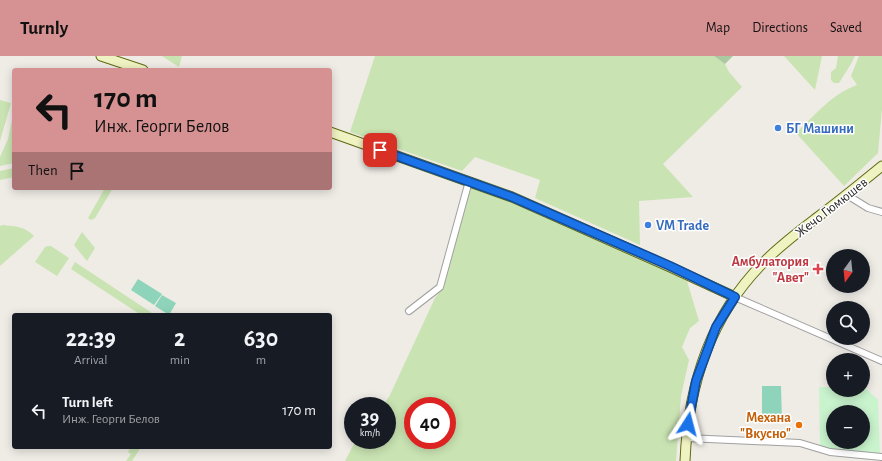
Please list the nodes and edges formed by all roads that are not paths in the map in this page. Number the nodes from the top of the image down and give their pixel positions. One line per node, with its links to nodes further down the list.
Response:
1 (101, 56): 2 (street)
2 (137, 68)
3 (332, 133): 5 (street)
4 (882, 166): 6 (street, Жечо Гюмюшев)
5 (469, 181): 8 (street); 9 (street)
6 (847, 195): 7 (street); 8 (street, Жечо Гюмюшев)
7 (882, 212)
8 (735, 297): 10 (street); 11 (street, Жечо Гюмюшев)
9 (409, 311)
10 (882, 361)
11 (686, 438): 12 (street); 13 (street, Жечо Гюмюшев)
12 (882, 457)
13 (685, 461)

